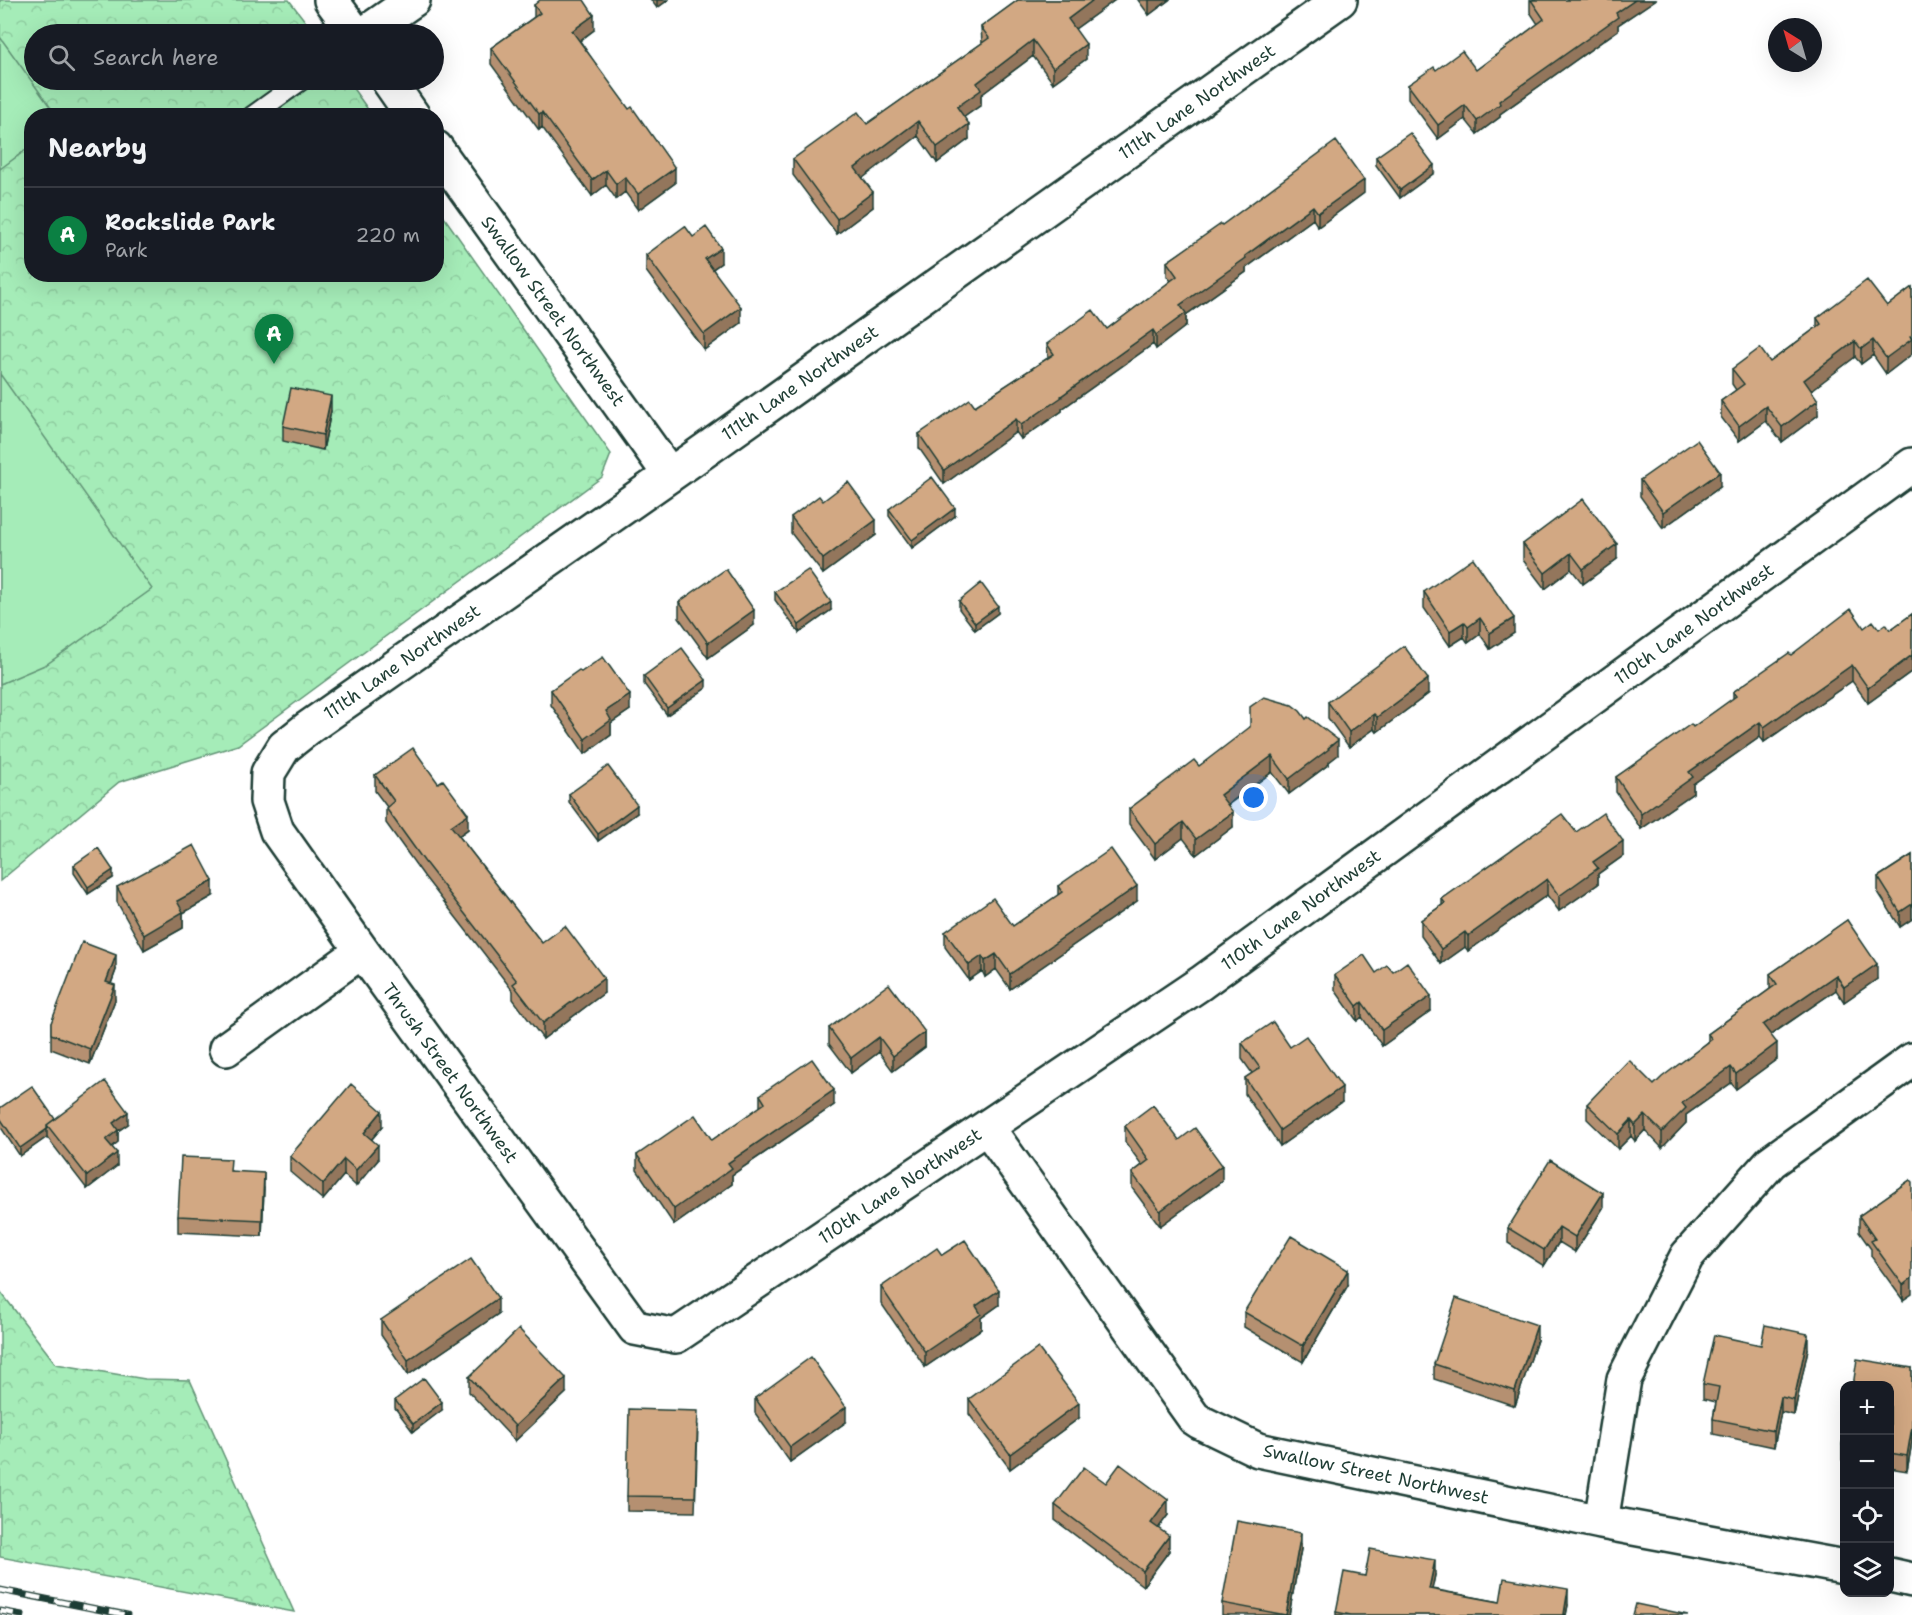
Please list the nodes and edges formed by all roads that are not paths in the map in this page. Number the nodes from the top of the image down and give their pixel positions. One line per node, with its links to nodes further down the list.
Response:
1 (331, 0): 4 (street)
2 (413, 0): 5 (street)
3 (1340, 0): 12 (street, 111th Lane Northwest)
4 (349, 24)
5 (378, 24)
6 (288, 90): 8 (lane)
7 (395, 90): 9 (street)
8 (263, 108)
9 (408, 108)
10 (444, 159): 12 (street, Swallow Street Northwest)
11 (1912, 465): 17 (street, 110th Lane Northwest)
12 (670, 475): 13 (street, 111th Lane Northwest)
13 (268, 773): 14 (street, Thrush Street Northwest)
14 (362, 951): 15 (street); 18 (street, Thrush Street Northwest)
15 (226, 1049)
16 (1912, 1060): 19 (street)
17 (987, 1127): 18 (street, 110th Lane Northwest); 19 (street, Swallow Street Northwest)
18 (676, 1336)
19 (1601, 1522): 20 (street, Swallow Street Northwest)
20 (1840, 1566)
21 (1894, 1576): 22 (street)
22 (1912, 1580)

